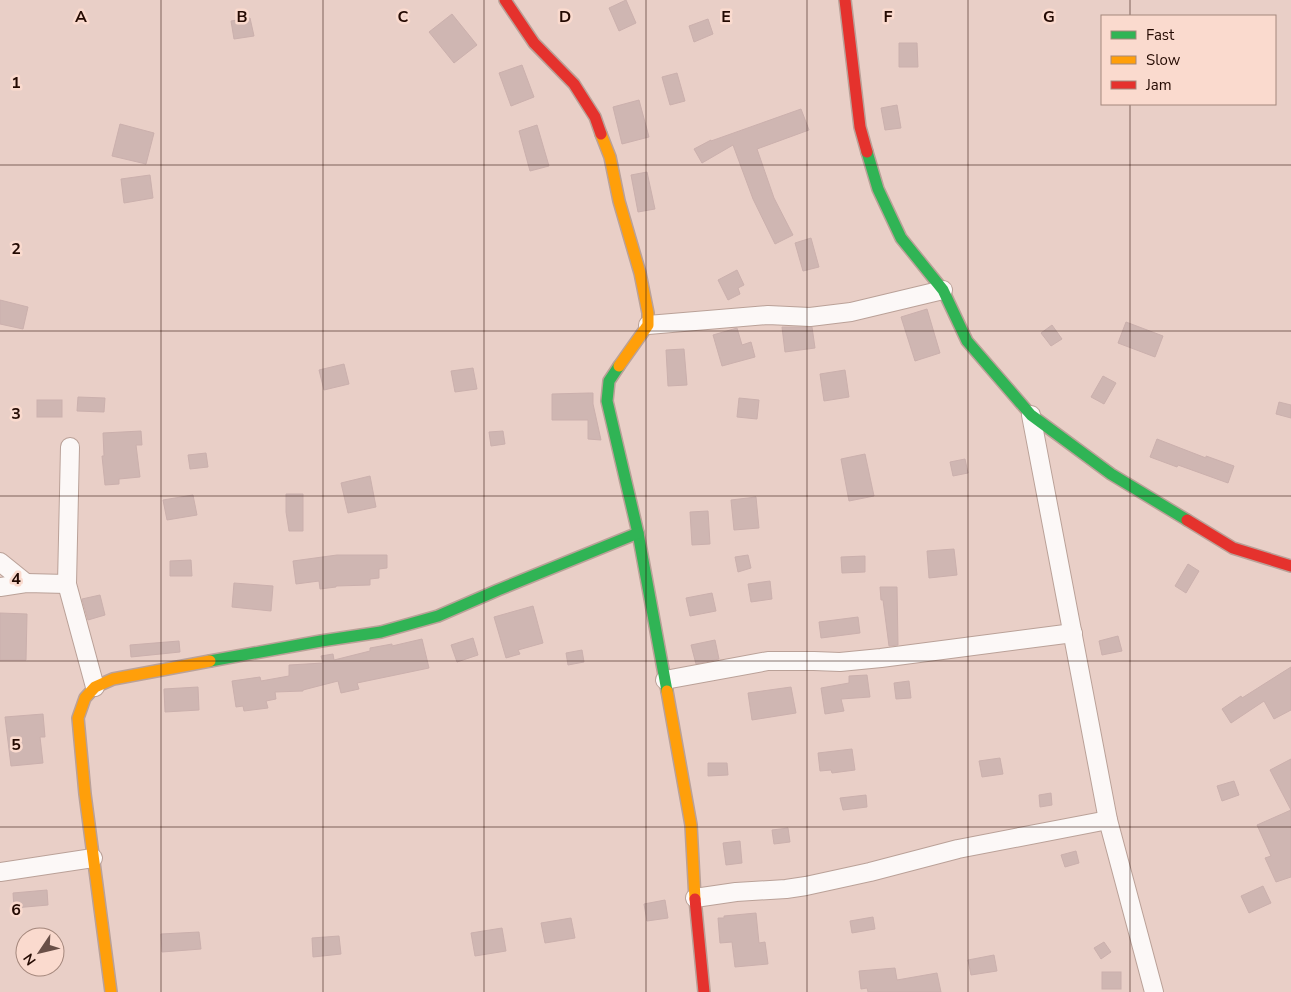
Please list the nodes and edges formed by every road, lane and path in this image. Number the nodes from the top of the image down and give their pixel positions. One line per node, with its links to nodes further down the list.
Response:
1 (505, 0): 4 (street)
2 (845, 0): 3 (street)
3 (943, 290): 4 (street); 5 (street)
4 (648, 325): 7 (street)
5 (1031, 415): 9 (street); 13 (street)
6 (70, 447): 11 (street)
7 (638, 533): 14 (street); 15 (street)
8 (0, 562): 10 (street)
9 (1291, 566)
10 (26, 583): 11 (street); 12 (street)
11 (67, 584): 15 (street)
12 (0, 587)
13 (1073, 633): 14 (street); 16 (street)
14 (665, 680): 19 (street)
15 (94, 687): 17 (street)
16 (1108, 820): 19 (street); 22 (street)
17 (93, 858): 18 (street); 20 (street)
18 (0, 872)
19 (695, 898): 21 (street)
20 (112, 992)
21 (704, 992)
22 (1154, 992)

